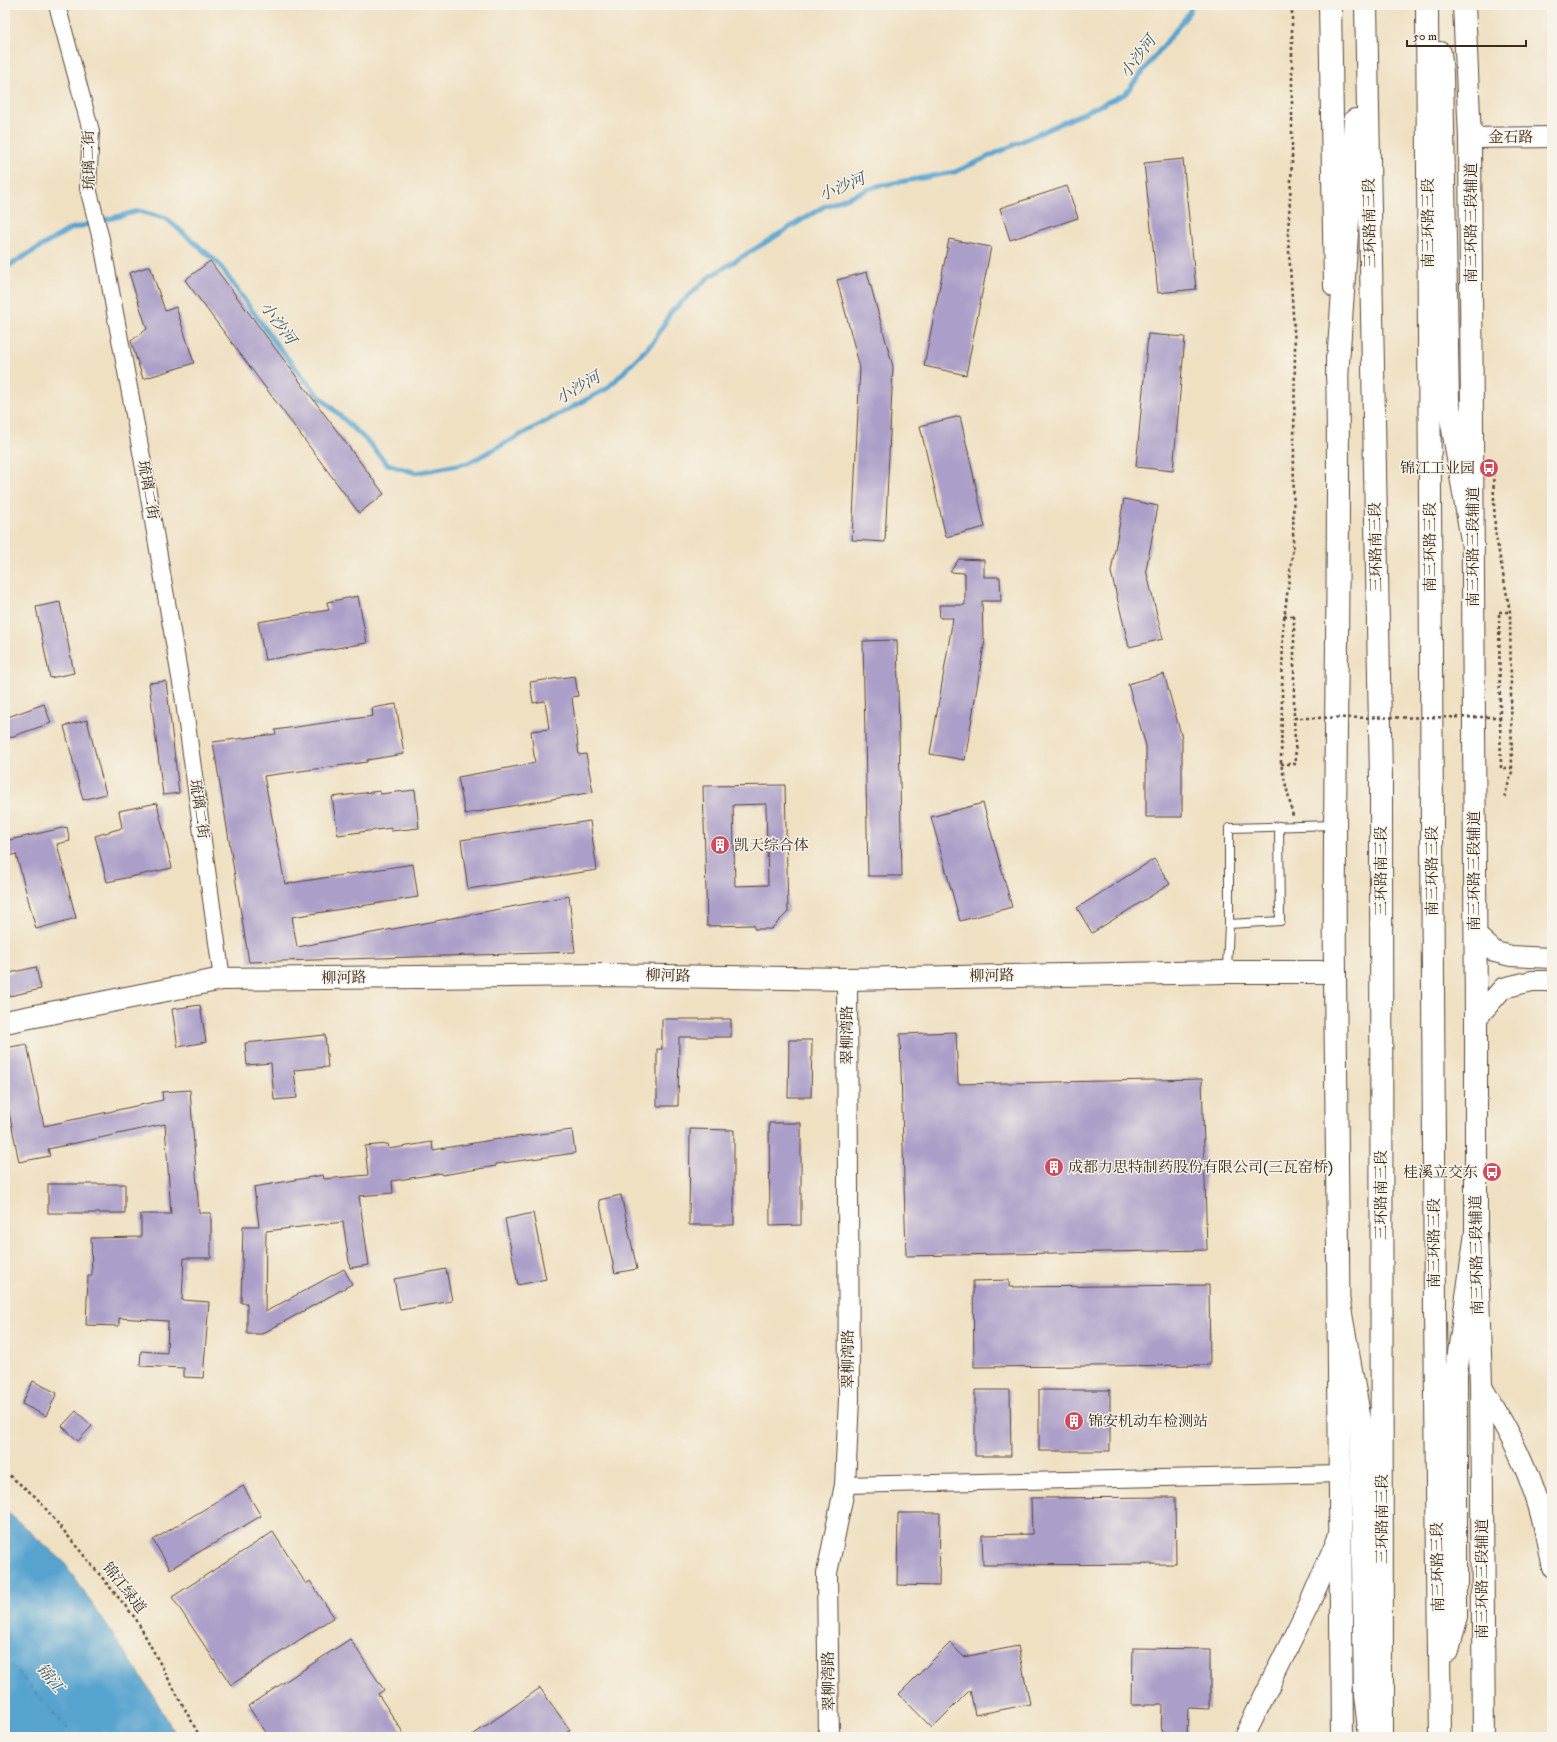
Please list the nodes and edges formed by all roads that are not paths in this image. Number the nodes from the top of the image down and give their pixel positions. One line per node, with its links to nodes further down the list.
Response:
1 (57, 5): 18 (street, 琉璃二街)
2 (1330, 5): 9 (main road)
3 (1364, 5): 9 (main road); 35 (main road, 三环路南三段)
4 (1427, 5): 30 (main road, 南三环路三段)
5 (1434, 5): 10 (main road)
6 (1464, 5): 8 (main road, 南三环路三段辅道)
7 (1552, 137): 8 (street, 金石路)
8 (1470, 138): 10 (main road, 南三环路三段辅道)
9 (1337, 377): 11 (main road)
10 (1473, 546): 14 (main road, 南三环路三段辅道)
11 (1336, 825): 12 (lane); 17 (main road)
12 (1279, 826): 13 (lane); 13 (lane)
13 (1229, 924): 16 (lane)
14 (1474, 934): 15 (street); 21 (main road, 南三环路三段辅道)
15 (1552, 958)
16 (1227, 972): 17 (main road, 柳河路); 19 (main road, 柳河路)
17 (1335, 972): 24 (main road)
18 (222, 979): 19 (main road, 柳河路); 22 (main road, 柳河路)
19 (847, 979): 27 (street, 翠柳湾路)
20 (1552, 981): 21 (street)
21 (1476, 1019): 23 (main road, 南三环路三段辅道)
22 (5, 1022)
23 (1476, 1234): 25 (main road, 南三环路三段辅道); 30 (main road)
24 (1339, 1303): 26 (main road); 34 (main road)
25 (1481, 1385): 29 (street); 37 (main road, 南三环路三段辅道)
26 (1341, 1474): 27 (street); 28 (main road)
27 (845, 1485): 31 (street, 翠柳湾路)
28 (1342, 1526): 32 (street); 33 (main road)
29 (1552, 1568)
30 (1440, 1680): 36 (main road, 南三环路三段)
31 (829, 1737)
32 (1244, 1737)
33 (1342, 1737)
34 (1370, 1737)
35 (1382, 1737)
36 (1440, 1737)
37 (1484, 1737)

